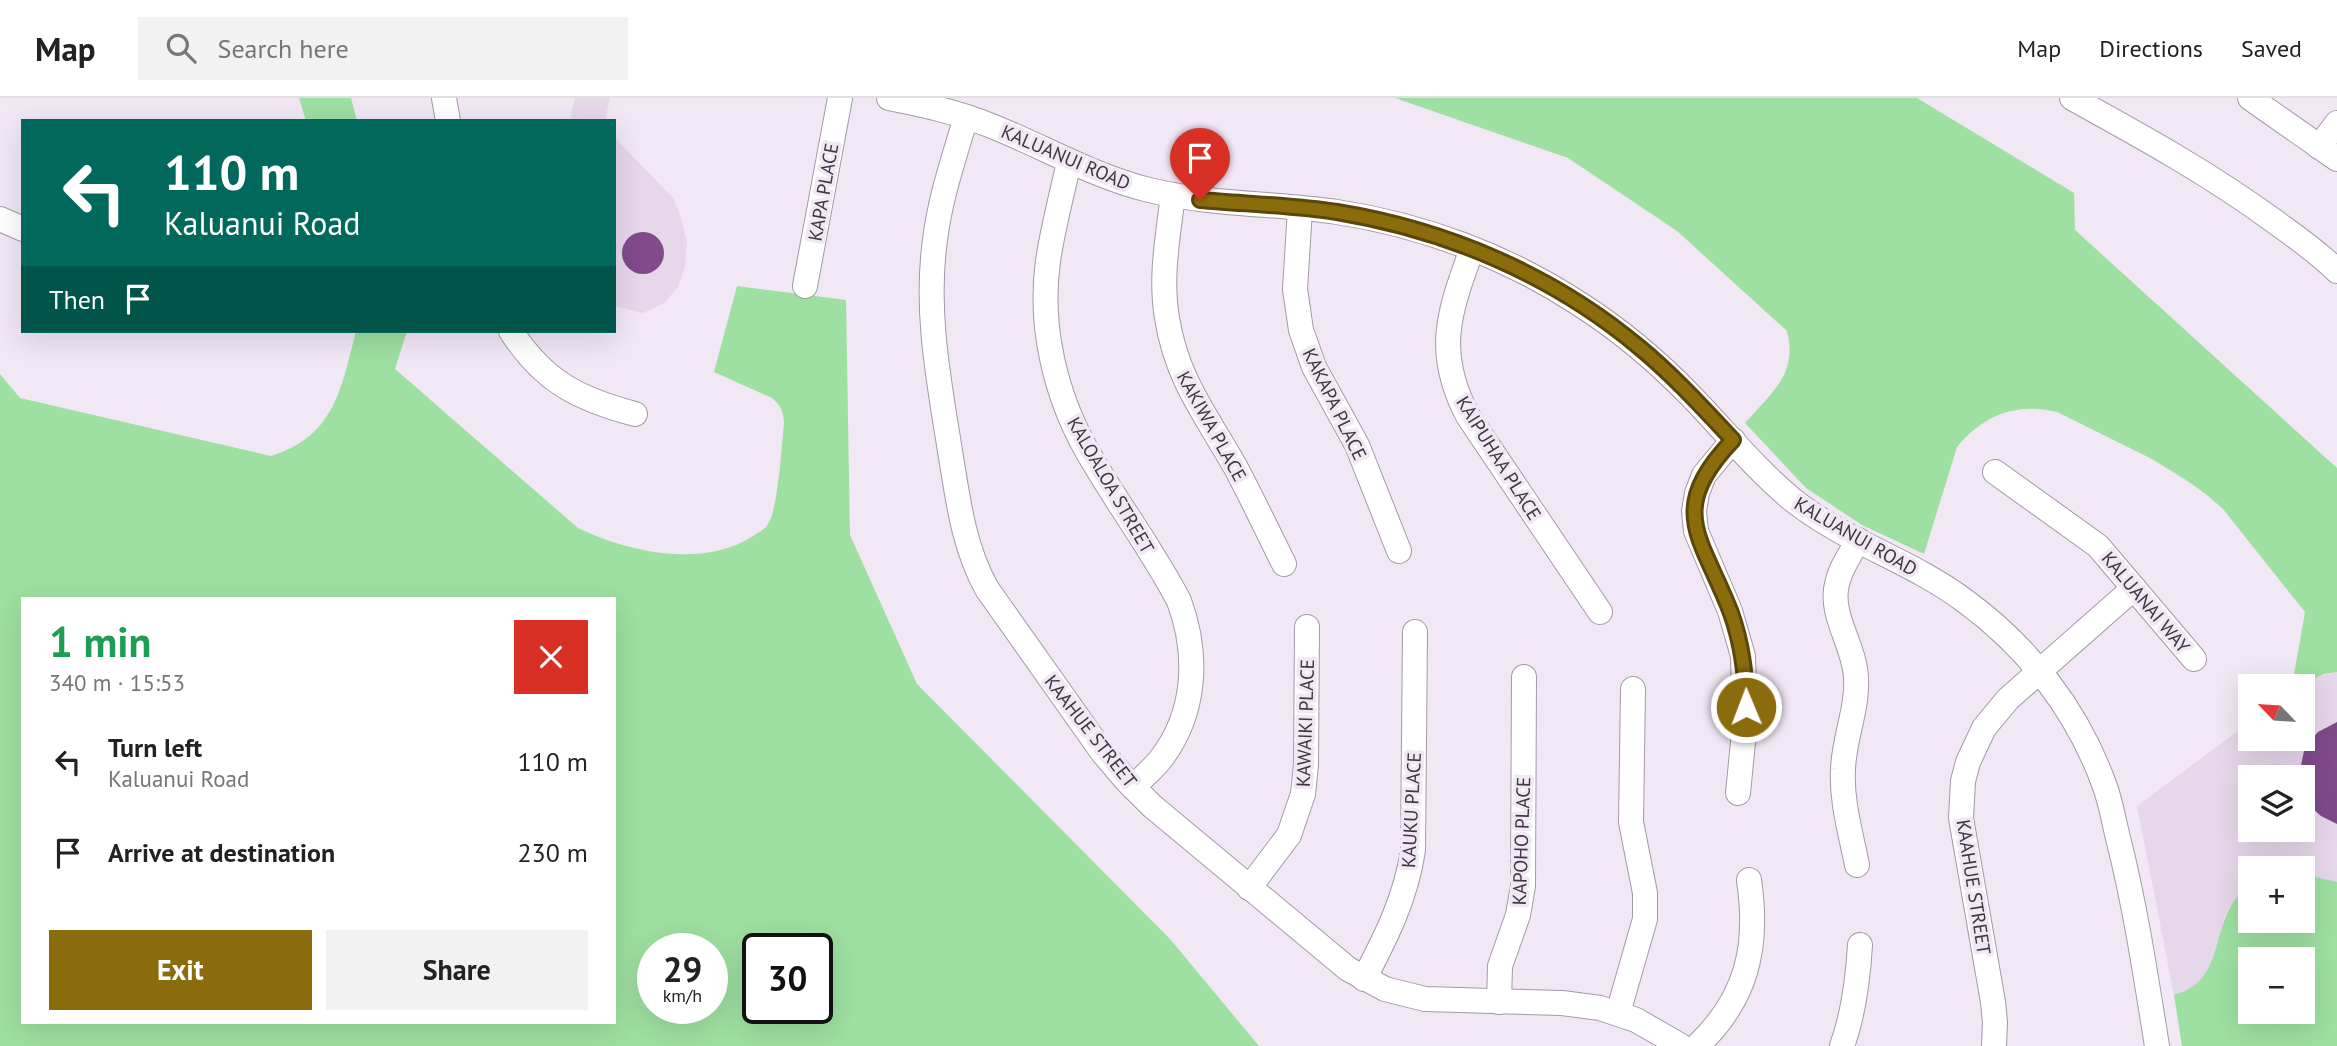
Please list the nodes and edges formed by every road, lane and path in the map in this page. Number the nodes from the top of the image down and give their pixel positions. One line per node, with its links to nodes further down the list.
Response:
1 (444, 98): 7 (street)
2 (840, 98): 17 (street, KAPA PLACE)
3 (889, 98): 6 (street, KALUANUI ROAD)
4 (2072, 98): 16 (street)
5 (2249, 98): 9 (street)
6 (966, 117): 10 (street, KALUANUI ROAD); 33 (street, KAAHUE STREET)
7 (448, 119)
8 (2337, 123): 9 (street)
9 (2328, 153)
10 (1069, 162): 11 (street, KALUANUI ROAD); 33 (street, KALOALOA STREET)
11 (1172, 195): 12 (street, KALUANUI ROAD); 24 (street, KAKIWA PLACE)
12 (1300, 209): 15 (street, KALUANUI ROAD); 23 (street, KAKAPA PLACE)
13 (0, 219): 14 (street)
14 (21, 228)
15 (1472, 249): 20 (street, KALUANUI ROAD); 26 (street, KAIPUHAA PLACE)
16 (2337, 271)
17 (805, 286)
18 (512, 333): 19 (street)
19 (635, 414)
20 (1733, 440): 22 (street, KALUANUI ROAD); 34 (street)
21 (1995, 472): 25 (street, KALUANAI WAY)
22 (1858, 540): 30 (street, KALUANUI ROAD); 35 (street)
23 (1399, 551)
24 (1284, 564)
25 (2134, 588): 29 (street, KALUANAI WAY); 30 (street, KAAHUE STREET)
26 (1600, 612)
27 (1307, 627): 37 (street, KAWAIKI PLACE)
28 (1415, 632): 39 (street, KAUKU PLACE)
29 (2194, 659)
30 (2039, 670): 45 (street, KAAHUE STREET); 46 (street, KALUANUI ROAD)
31 (1524, 677): 40 (street, KAPOHO PLACE)
32 (1633, 689): 41 (street)
33 (1133, 787): 37 (street, KAAHUE STREET)
34 (1738, 793)
35 (1857, 865)
36 (1749, 880): 43 (street)
37 (1250, 887): 39 (street, KAAHUE STREET)
38 (1860, 945): 44 (street)
39 (1364, 979): 40 (street, KAAHUE STREET)
40 (1499, 1002): 41 (street, KAAHUE STREET)
41 (1618, 1013): 42 (street, KAAHUE STREET)
42 (1681, 1046)
43 (1697, 1046)
44 (1842, 1046)
45 (1994, 1046)
46 (2157, 1046)

